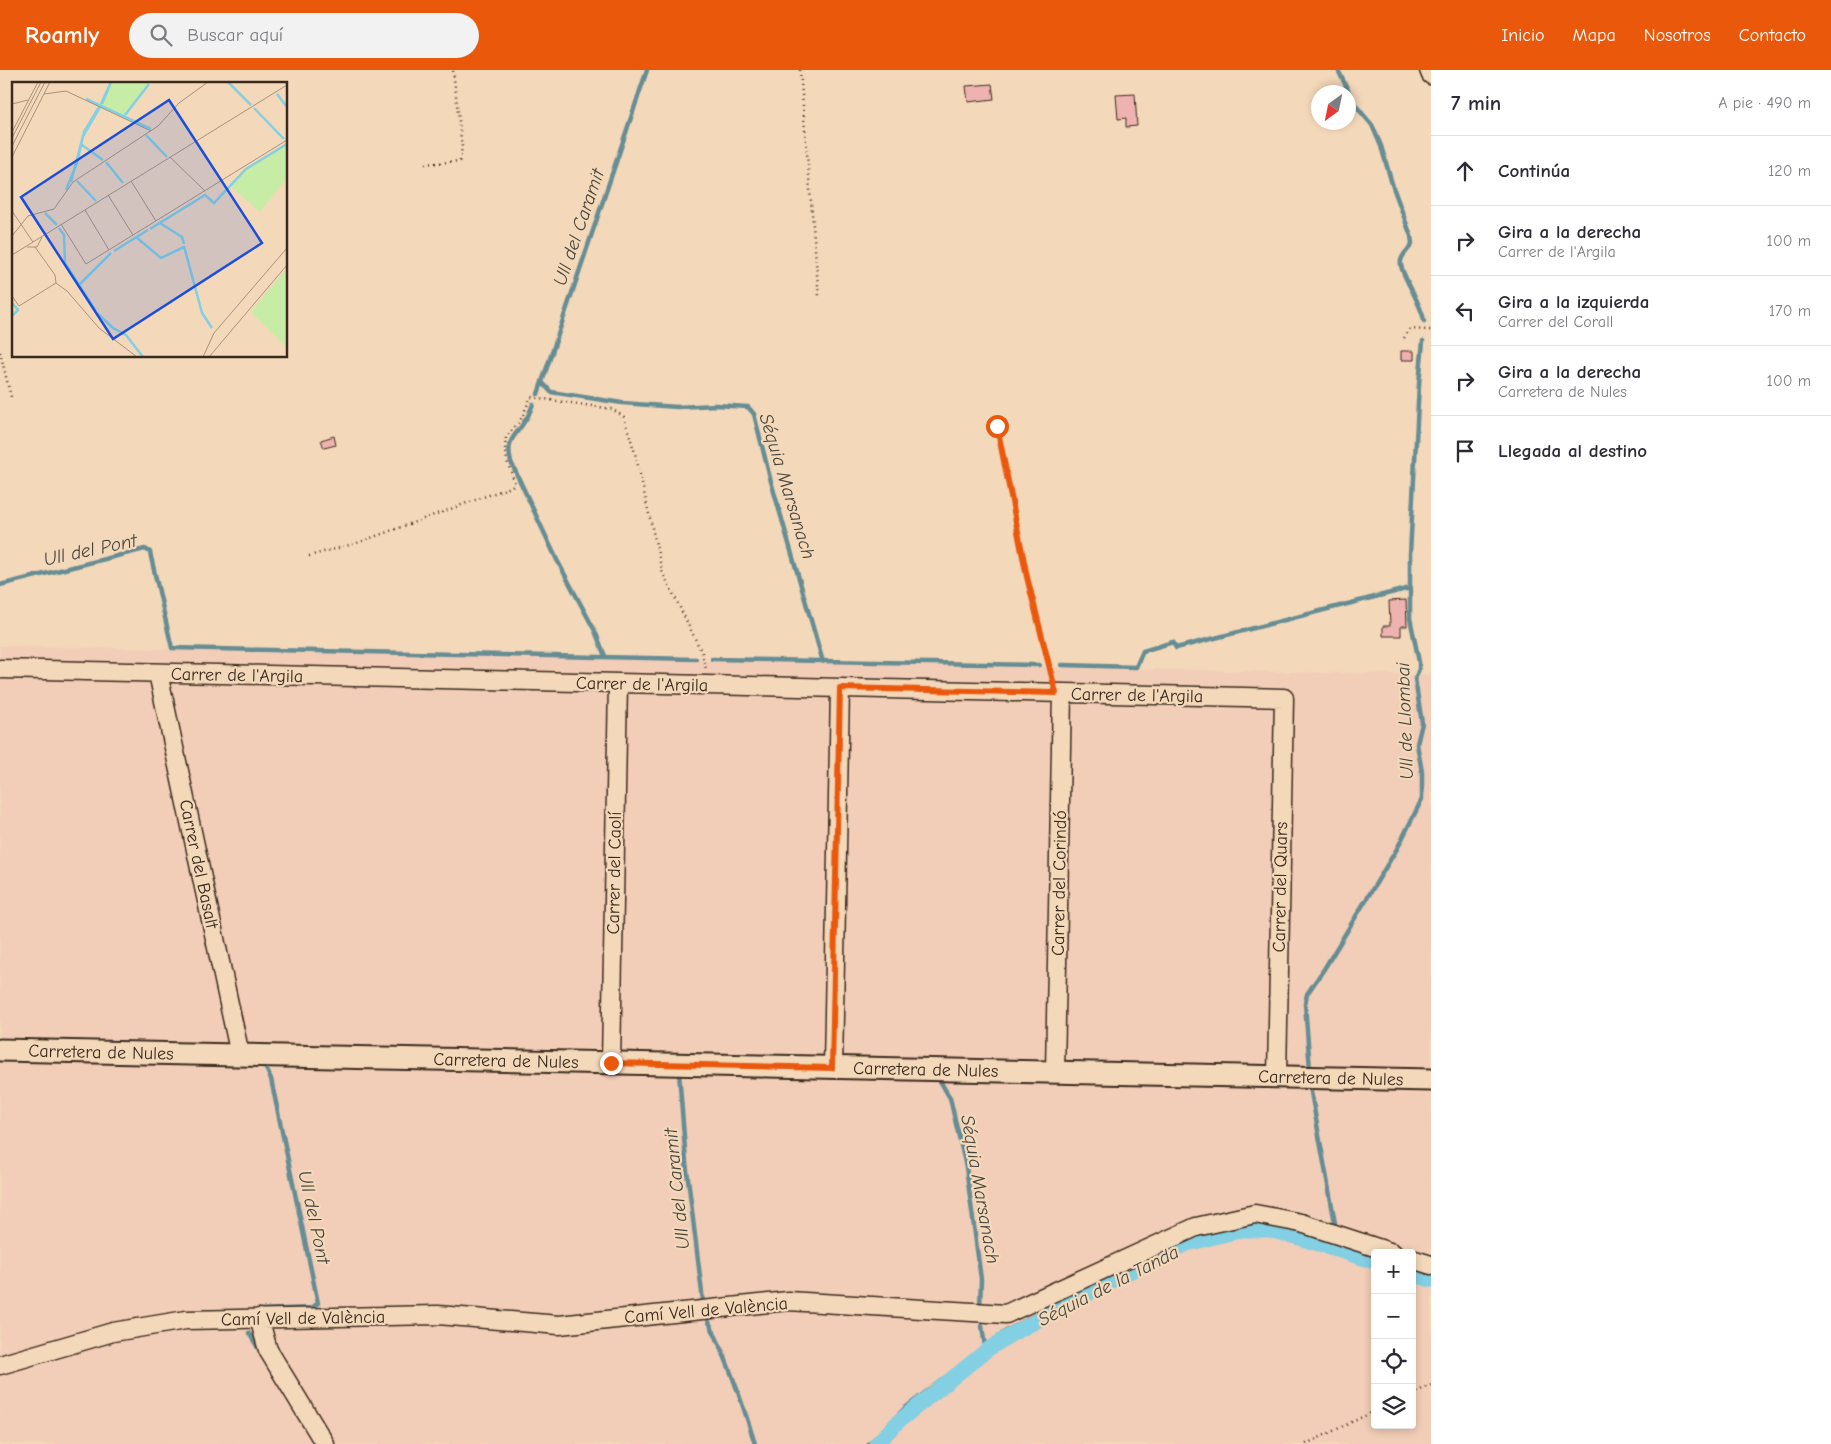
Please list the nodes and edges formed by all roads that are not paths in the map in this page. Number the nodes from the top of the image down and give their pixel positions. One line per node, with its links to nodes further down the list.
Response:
1 (1429, 70): 2 (street)
2 (1431, 75)
3 (0, 669): 4 (street, Carrer de l'Argila)
4 (158, 673): 5 (street, Carrer de l'Argila); 10 (street, Carrer del Basalt)
5 (618, 683): 6 (street, Carrer de l'Argila); 11 (street, Carrer del Caolí)
6 (840, 688): 7 (street, Carrer de l'Argila); 12 (street)
7 (1059, 693): 8 (street, Carrer de l'Argila); 13 (street, Carrer del Corindó)
8 (1284, 698): 14 (street, Carrer del Quars)
9 (0, 1050): 10 (main road, Carretera de Nules)
10 (240, 1055): 11 (main road, Carretera de Nules)
11 (611, 1063): 12 (main road, Carretera de Nules)
12 (832, 1068): 13 (main road, Carretera de Nules)
13 (1055, 1072): 14 (main road, Carretera de Nules)
14 (1276, 1077): 15 (main road, Carretera de Nules)
15 (1431, 1080)
16 (1381, 1249): 19 (street, Camí Vell de València)
17 (1416, 1260): 18 (street)
18 (1431, 1265)
19 (259, 1318): 20 (street, Camí Vell de València); 21 (street)
20 (0, 1365)
21 (325, 1444)

